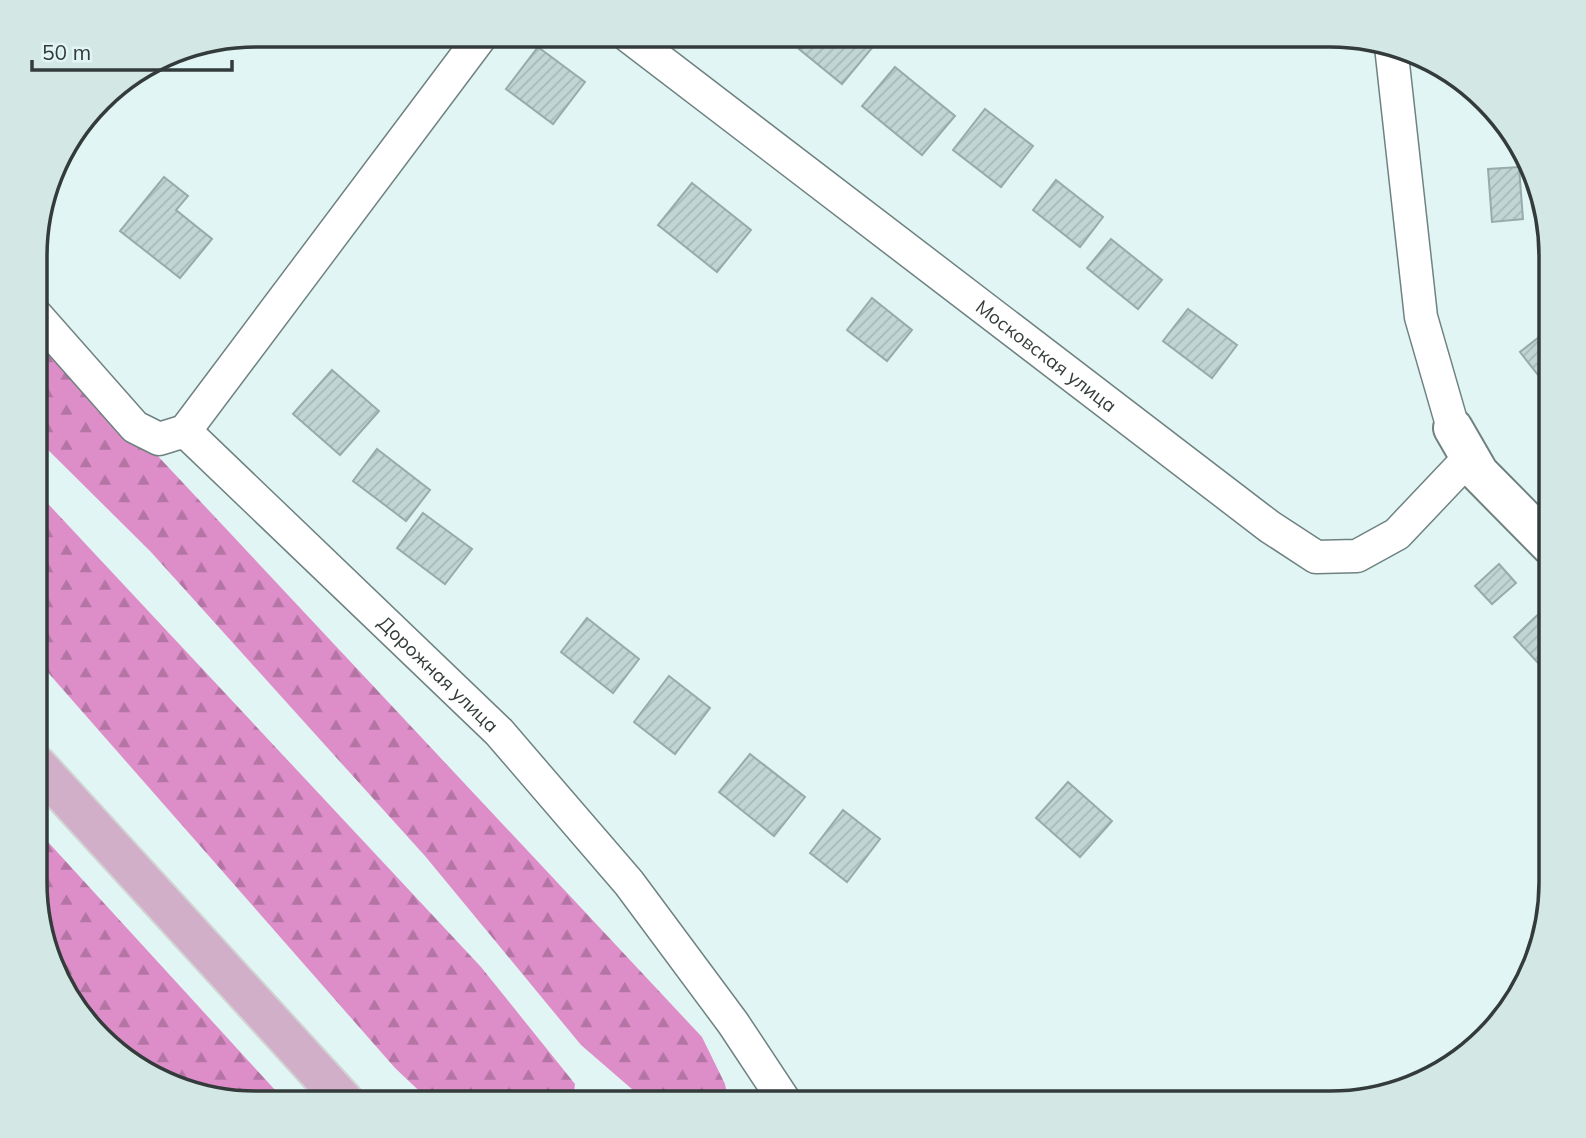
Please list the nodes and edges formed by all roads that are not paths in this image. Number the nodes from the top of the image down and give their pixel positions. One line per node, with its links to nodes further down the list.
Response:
1 (472, 48): 5 (street)
2 (644, 48): 6 (street, Московская улица)
3 (1392, 57): 6 (street)
4 (47, 327): 5 (street)
5 (185, 431): 10 (street, Дорожная улица)
6 (1461, 443): 7 (street)
7 (1538, 534)
8 (48, 777): 9 (main road)
9 (334, 1090)
10 (778, 1090)

